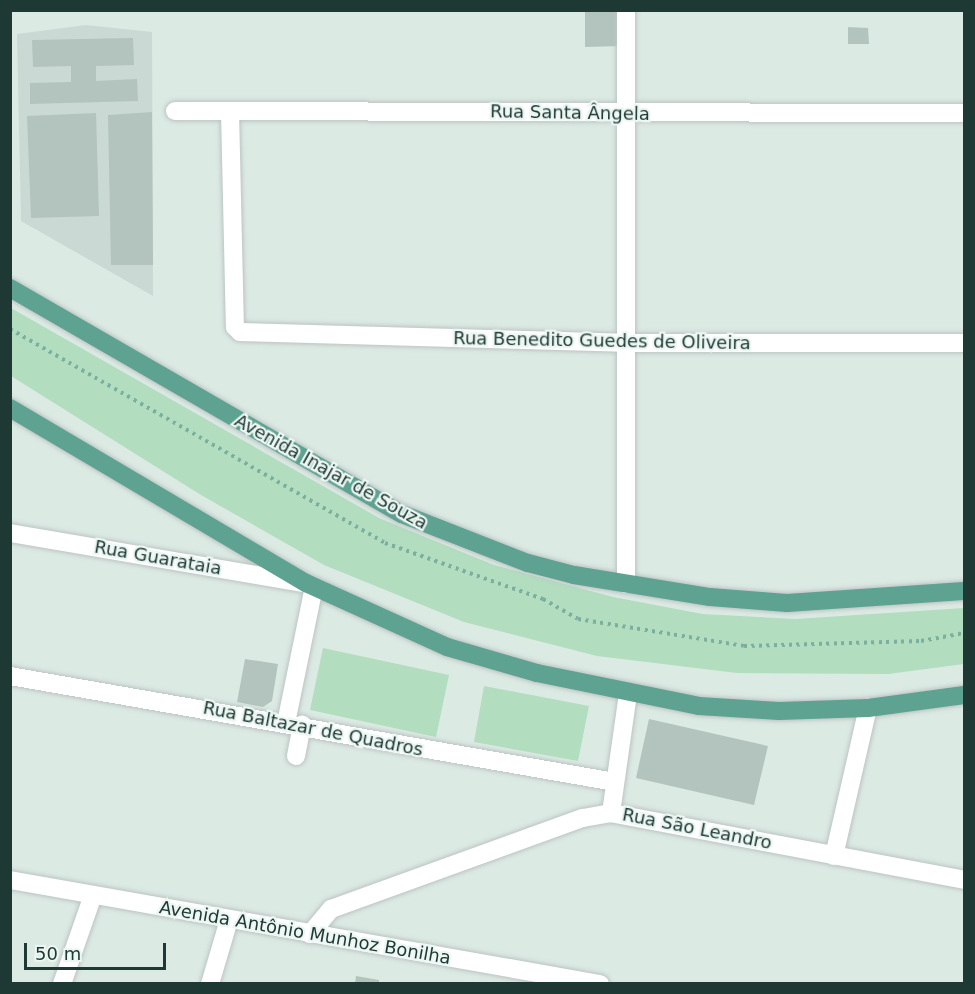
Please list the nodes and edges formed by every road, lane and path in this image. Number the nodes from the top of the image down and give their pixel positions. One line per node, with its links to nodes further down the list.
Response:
1 (626, 10): 5 (street)
2 (175, 111): 3 (street, Rua Santa Ângela)
3 (230, 111): 5 (street, Rua Santa Ângela); 7 (street, Rua Benedito Guedes de Oliveira)
4 (964, 113): 5 (street, Rua Santa Ângela)
5 (627, 115): 7 (street)
6 (10, 288): 11 (main road, Avenida Inajar de Souza)
7 (623, 343): 8 (street, Rua Benedito Guedes de Oliveira); 11 (street)
8 (964, 343)
9 (10, 408): 12 (main road)
10 (10, 533): 12 (street, Rua Guarataia)
11 (626, 584): 13 (main road, Avenida Inajar de Souza)
12 (310, 585): 15 (main road); 18 (street)
13 (964, 591)
14 (10, 676): 18 (street, Rua Baltazar de Quadros)
15 (628, 694): 17 (main road); 20 (street)
16 (964, 695): 17 (main road)
17 (868, 708): 22 (street)
18 (294, 724): 19 (street); 20 (street, Rua Baltazar de Quadros)
19 (296, 756)
20 (615, 783): 21 (street)
21 (611, 813): 22 (street, Rua São Leandro); 27 (street, Rua São Leandro)
22 (834, 856): 24 (street, Rua São Leandro)
23 (10, 880): 25 (street, Avenida Antônio Munhoz Bonilha)
24 (964, 880)
25 (93, 895): 26 (street, Avenida Antônio Munhoz Bonilha); 28 (street)
26 (229, 920): 27 (street, Avenida Antônio Munhoz Bonilha); 29 (street)
27 (310, 934): 30 (street, Avenida Antônio Munhoz Bonilha)
28 (62, 984)
29 (210, 984)
30 (600, 984)

